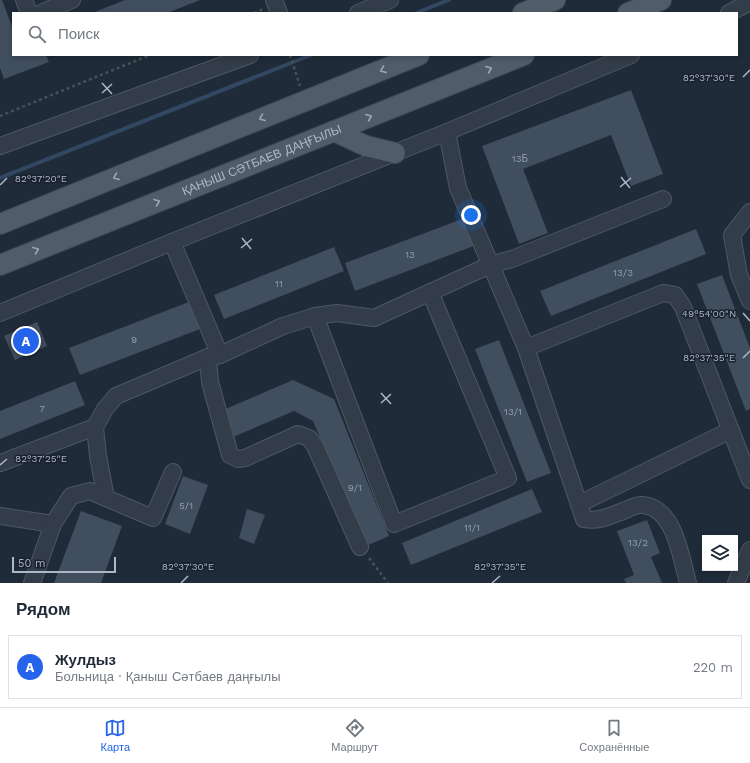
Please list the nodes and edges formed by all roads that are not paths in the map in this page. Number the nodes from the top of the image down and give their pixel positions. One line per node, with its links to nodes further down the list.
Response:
1 (24, 0): 8 (street)
2 (72, 0): 9 (street)
3 (274, 0): 10 (street)
4 (390, 0): 11 (street)
5 (556, 0): 12 (main road)
6 (661, 0): 13 (main road)
7 (750, 2): 14 (street)
8 (29, 12)
9 (43, 12)
10 (278, 12)
11 (360, 12)
12 (526, 12)
13 (631, 12)
14 (731, 12)
15 (247, 56): 21 (street)
16 (417, 56): 25 (main road, one-way to 25)
17 (522, 56): 19 (main road, ҚАНЫШ СӘТБАЕВ ДАҢҒЫЛЫ, one-way to 17)
18 (630, 56): 20 (street)
19 (334, 131): 22 (main road); 27 (main road, ҚАНЫШ СӘТБАЕВ ДАҢҒЫЛЫ, one-way to 19)
20 (447, 132): 22 (street); 28 (street)
21 (0, 146)
22 (395, 153): 26 (street)
23 (663, 200): 28 (street)
24 (750, 212): 30 (street)
25 (0, 224)
26 (172, 242): 31 (street); 34 (street)
27 (0, 265)
28 (490, 265): 29 (street); 33 (street)
29 (430, 292): 32 (street); 32 (street)
30 (750, 301)
31 (0, 313)
32 (315, 316): 34 (street)
33 (526, 348): 36 (street); 41 (street)
34 (214, 356): 35 (street); 44 (street)
35 (95, 427): 37 (street); 40 (street)
36 (731, 430): 39 (street); 41 (street)
37 (0, 463)
38 (173, 472): 40 (street)
39 (750, 480)
40 (106, 498): 43 (street)
41 (579, 504): 47 (street)
42 (0, 516): 43 (street)
43 (53, 524): 46 (street)
44 (360, 547)
45 (750, 550): 48 (street)
46 (32, 583)
47 (688, 583)
48 (736, 583)

